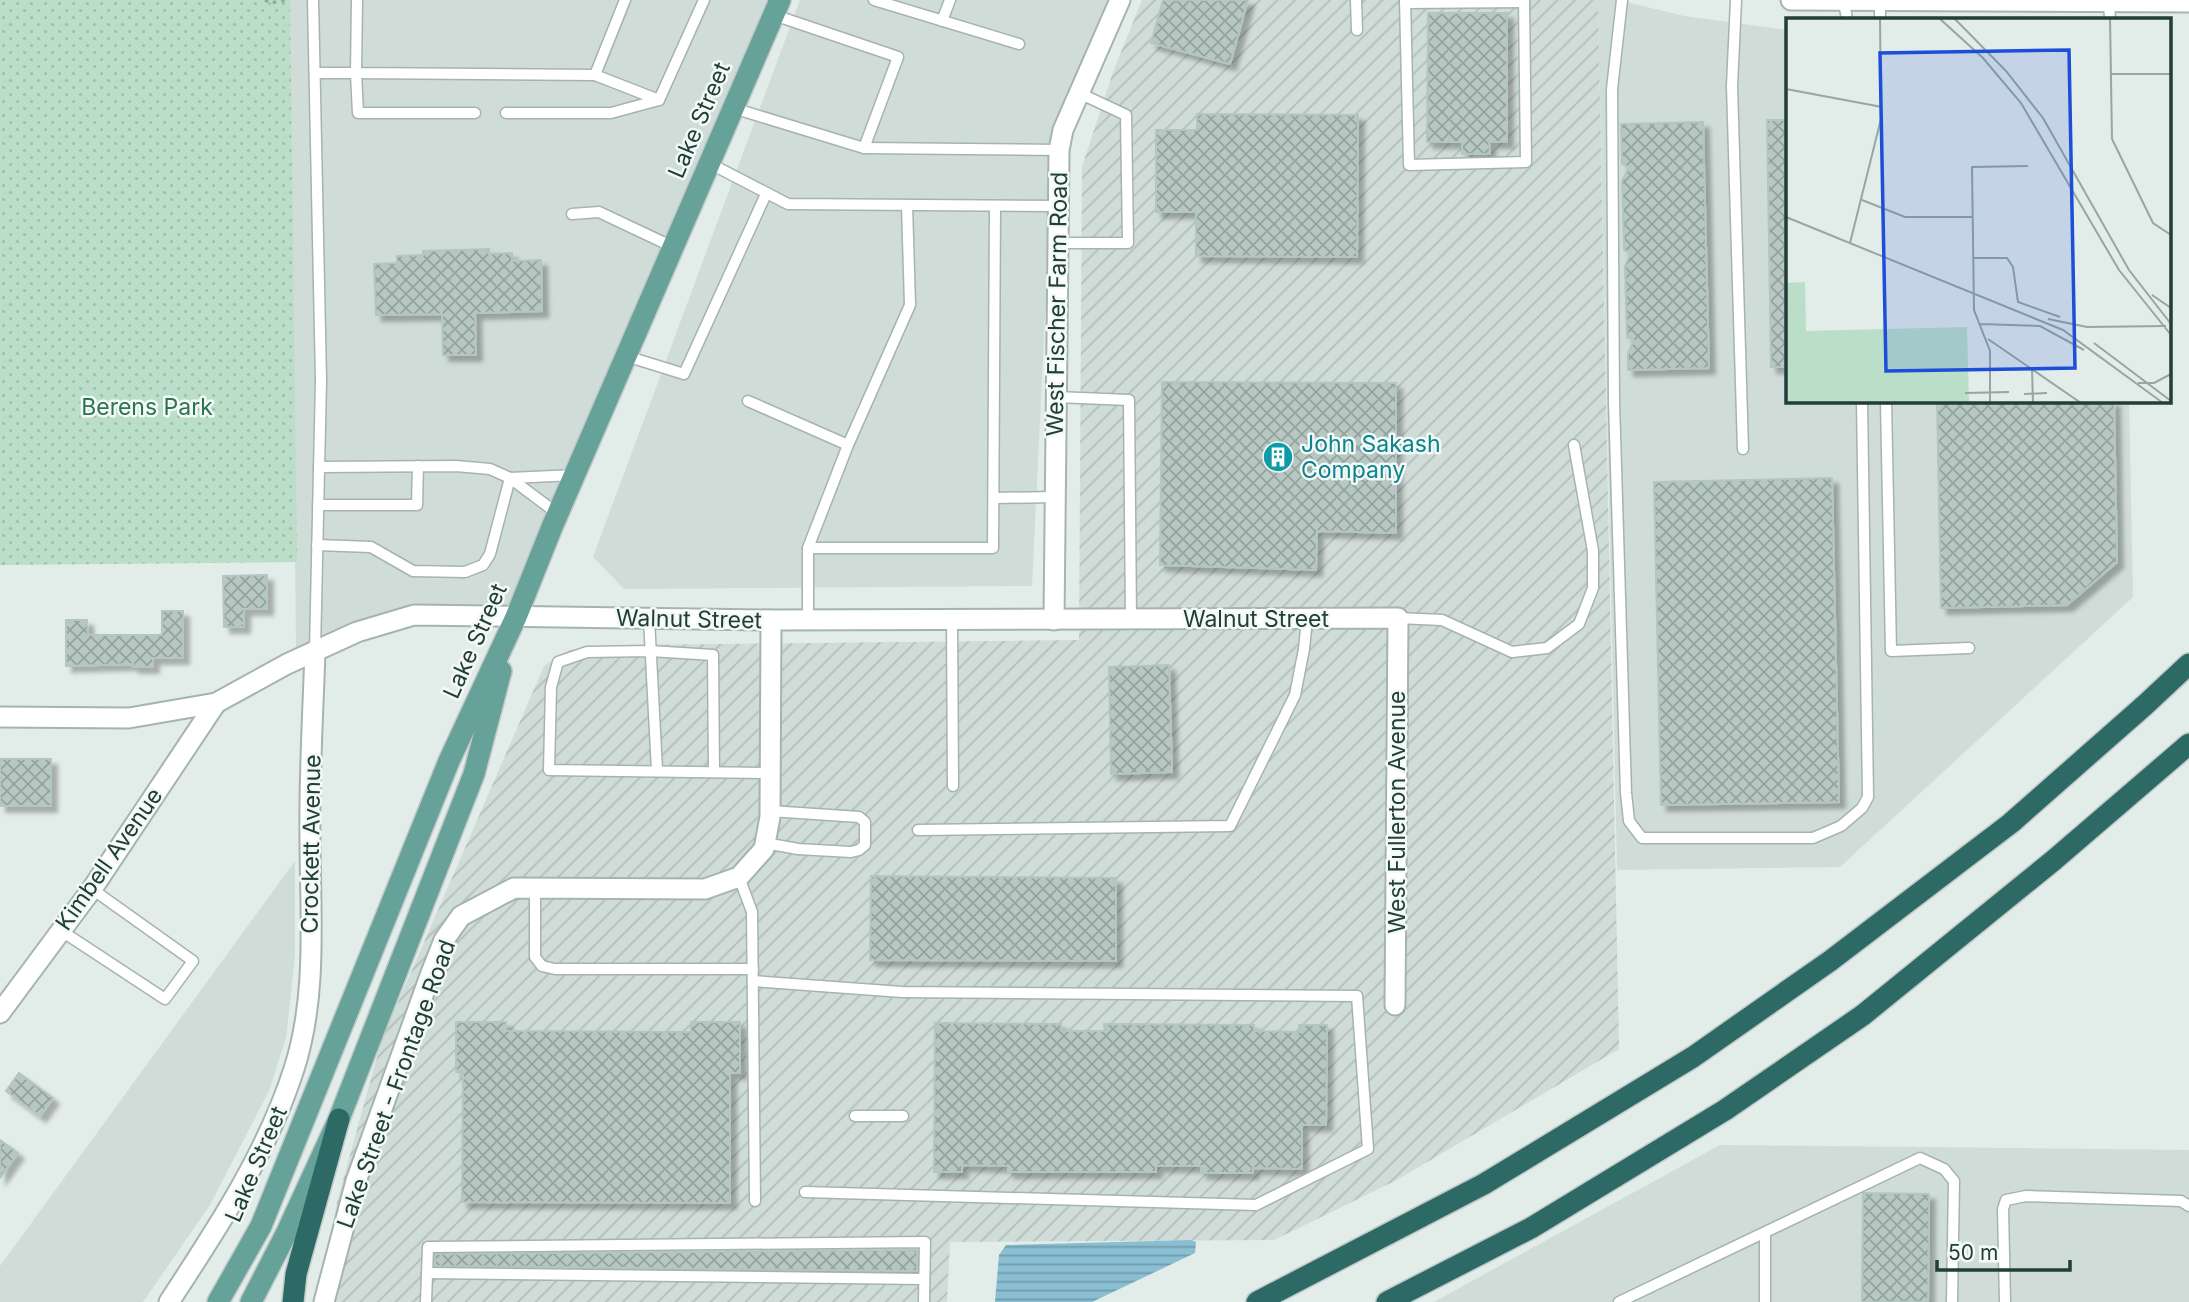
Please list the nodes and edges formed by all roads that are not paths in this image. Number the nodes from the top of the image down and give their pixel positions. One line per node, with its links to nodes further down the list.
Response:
1 (313, 0): 25 (lane)
2 (357, 0): 26 (lane)
3 (625, 0): 27 (lane)
4 (704, 0): 29 (lane)
5 (874, 0): 22 (lane)
6 (950, 0): 22 (lane)
7 (1120, 0): 28 (street, West Fischer Farm Road)
8 (1356, 0): 23 (lane)
9 (1622, 0): 46 (lane)
10 (1735, 0): 50 (lane)
11 (1791, 0): 13 (street)
12 (1524, 1): 16 (lane); 16 (lane)
13 (1818, 1): 19 (street)
14 (1947, 1): 15 (street); 20 (street)
15 (2076, 1): 21 (street)
16 (1405, 2)
17 (2189, 2): 21 (street)
18 (776, 8): 30 (main road, Lake Street); 33 (lane)
19 (1846, 10): 20 (street)
20 (1880, 10)
21 (2110, 11)
22 (942, 21): 24 (lane)
23 (1357, 30)
24 (1019, 44)
25 (315, 73): 26 (lane); 52 (lane)
26 (356, 73): 27 (lane); 31 (lane)
27 (595, 75): 29 (lane)
28 (1079, 93): 34 (street, West Fischer Farm Road); 41 (lane)
29 (659, 100): 32 (lane)
30 (733, 108): 33 (lane); 35 (main road, Lake Street)
31 (475, 113)
32 (506, 113)
33 (864, 148): 34 (lane)
34 (1059, 150): 39 (street, West Fischer Farm Road)
35 (709, 163): 36 (lane); 42 (main road, Lake Street)
36 (766, 194): 37 (lane); 43 (lane)
37 (907, 205): 38 (lane); 48 (lane)
38 (995, 206): 39 (lane); 56 (lane)
39 (1058, 206): 41 (street, West Fischer Farm Road)
40 (572, 214): 42 (lane)
41 (1057, 243): 44 (street, West Fischer Farm Road)
42 (673, 247): 43 (main road, Lake Street)
43 (626, 356): 53 (main road, Lake Street)
44 (1056, 397): 55 (street, West Fischer Farm Road); 69 (lane)
45 (748, 401): 48 (lane)
46 (1862, 402)
47 (1886, 402): 70 (lane)
48 (848, 445): 60 (lane)
49 (1574, 445): 62 (lane)
50 (1742, 449)
51 (418, 466): 52 (lane); 54 (lane); 57 (lane)
52 (319, 467): 57 (lane)
53 (575, 475): 54 (lane); 58 (main road, Lake Street)
54 (510, 478): 58 (lane); 59 (lane)
55 (1055, 497): 56 (lane); 68 (street, West Fischer Farm Road)
56 (994, 498): 60 (lane)
57 (318, 505): 59 (lane)
58 (558, 514): 61 (main road, Lake Street)
59 (317, 545): 71 (lane)
60 (808, 548): 66 (lane)
61 (516, 617): 63 (street, Walnut Street); 71 (street, Walnut Street); 94 (main road); 102 (main road, Lake Street)
62 (1398, 618): 64 (street, Walnut Street); 90 (street, West Fullerton Avenue)
63 (649, 619): 65 (street, Walnut Street); 72 (lane)
64 (1307, 619): 69 (street, Walnut Street); 82 (lane)
65 (771, 620): 66 (street, Walnut Street); 79 (street, Lake Street - Frontage Road)
66 (808, 620): 67 (street, Walnut Street)
67 (952, 620): 68 (street, Walnut Street); 80 (lane)
68 (1054, 620): 69 (street, Walnut Street)
69 (1131, 620)
70 (1969, 648)
71 (315, 651): 74 (street, Walnut Street); 101 (street, Crockett Avenue)
72 (650, 651): 77 (lane); 77 (lane); 78 (lane)
73 (2189, 664): 108 (highway)
74 (216, 704): 75 (street, Walnut Street); 86 (street, Kimbell Avenue)
75 (0, 717)
76 (2189, 744): 109 (highway)
77 (657, 770): 78 (lane)
78 (714, 772): 79 (lane)
79 (771, 773): 81 (street, Lake Street - Frontage Road)
80 (953, 786)
81 (770, 811): 83 (street, Lake Street - Frontage Road); 83 (lane)
82 (918, 830)
83 (765, 843): 84 (street, Lake Street - Frontage Road)
84 (739, 877): 85 (street, Lake Street - Frontage Road); 88 (lane)
85 (535, 888): 88 (lane); 105 (street, Lake Street - Frontage Road)
86 (92, 889): 87 (street, Kimbell Avenue); 87 (lane)
87 (60, 930): 91 (street, Kimbell Avenue)
88 (753, 969): 89 (lane)
89 (753, 981): 95 (lane); 96 (lane)
90 (1395, 1005)
91 (2, 1007)
92 (855, 1116): 93 (lane)
93 (903, 1116)
94 (338, 1119): 103 (main road); 104 (highway)
95 (805, 1192)
96 (755, 1201)
97 (2189, 1206): 113 (lane)
98 (1765, 1233): 110 (lane); 111 (lane); 112 (lane)
99 (427, 1273): 100 (lane); 100 (lane); 106 (lane)
100 (924, 1279): 107 (lane)
101 (169, 1302)
102 (218, 1302)
103 (250, 1302)
104 (293, 1302)
105 (324, 1302)
106 (426, 1302)
107 (924, 1302)
108 (1257, 1302)
109 (1387, 1302)
110 (1619, 1302)
111 (1765, 1302)
112 (1952, 1302)
113 (2005, 1302)

